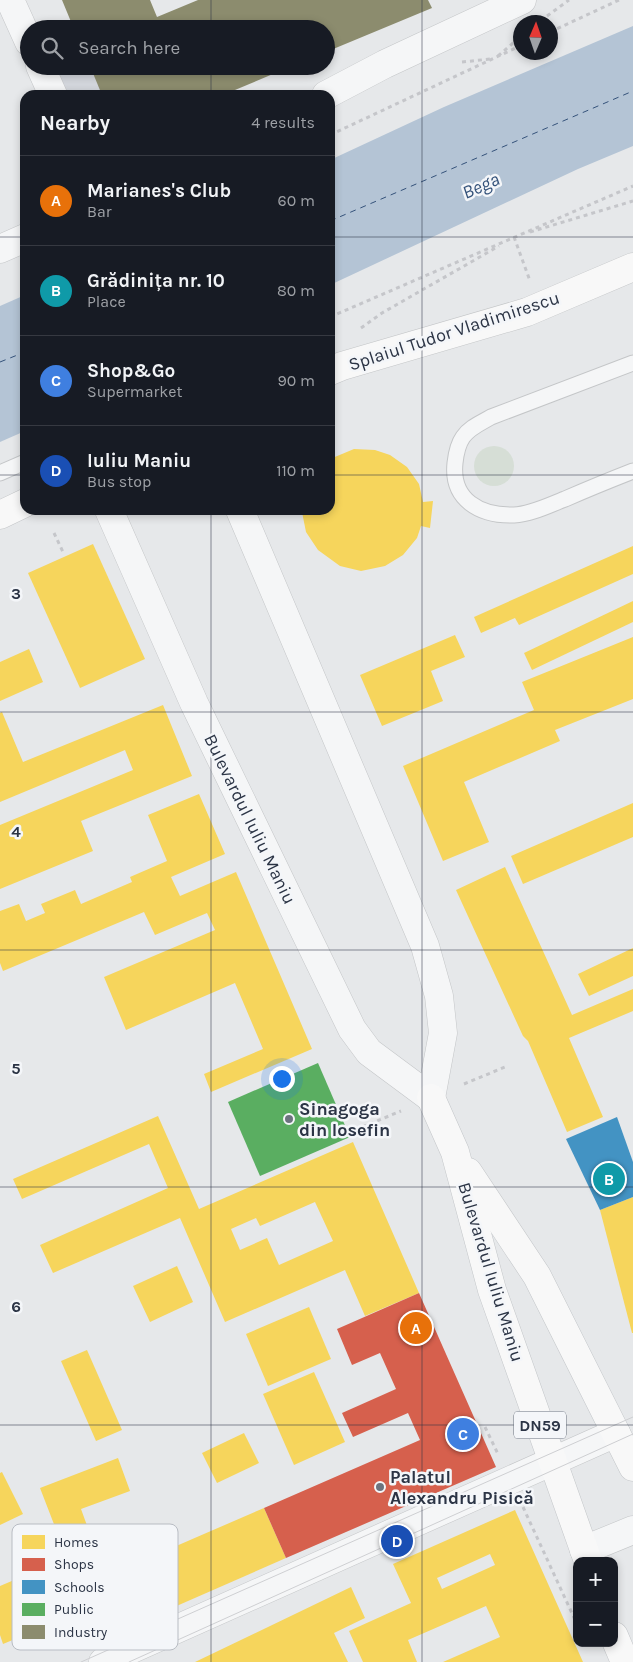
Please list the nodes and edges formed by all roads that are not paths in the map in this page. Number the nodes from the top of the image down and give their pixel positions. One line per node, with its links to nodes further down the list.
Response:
1 (10, 0): 3 (street)
2 (522, 0): 6 (street)
3 (20, 22)
4 (44, 75): 5 (street)
5 (50, 90)
6 (335, 90)
7 (20, 240): 8 (street)
8 (0, 249)
9 (633, 267): 11 (main road, Splaiul Tudor Vladimirescu)
10 (633, 363): 13 (lane)
11 (335, 369)
12 (20, 464): 14 (lane)
13 (633, 471)
14 (0, 473)
15 (20, 505): 16 (main road)
16 (0, 515)
17 (111, 515): 19 (street, Bulevardul Iuliu Maniu)
18 (242, 515): 19 (street)
19 (431, 1098): 20 (main road, Bulevardul Iuliu Maniu / DN59)
20 (455, 1152): 21 (main road, Bulevardul Iuliu Maniu / DN59); 22 (main road, Bulevardul Iuliu Maniu / DN59)
21 (616, 1433): 22 (street); 23 (main road, Bulevardul Iuliu Maniu / DN59)
22 (553, 1462): 25 (main road, Bulevardul Iuliu Maniu / DN59); 26 (street)
23 (633, 1467)
24 (633, 1530): 25 (street)
25 (586, 1555)
26 (178, 1629)
27 (618, 1645): 30 (main road)
28 (130, 1650): 29 (street)
29 (103, 1662)
30 (625, 1662)

